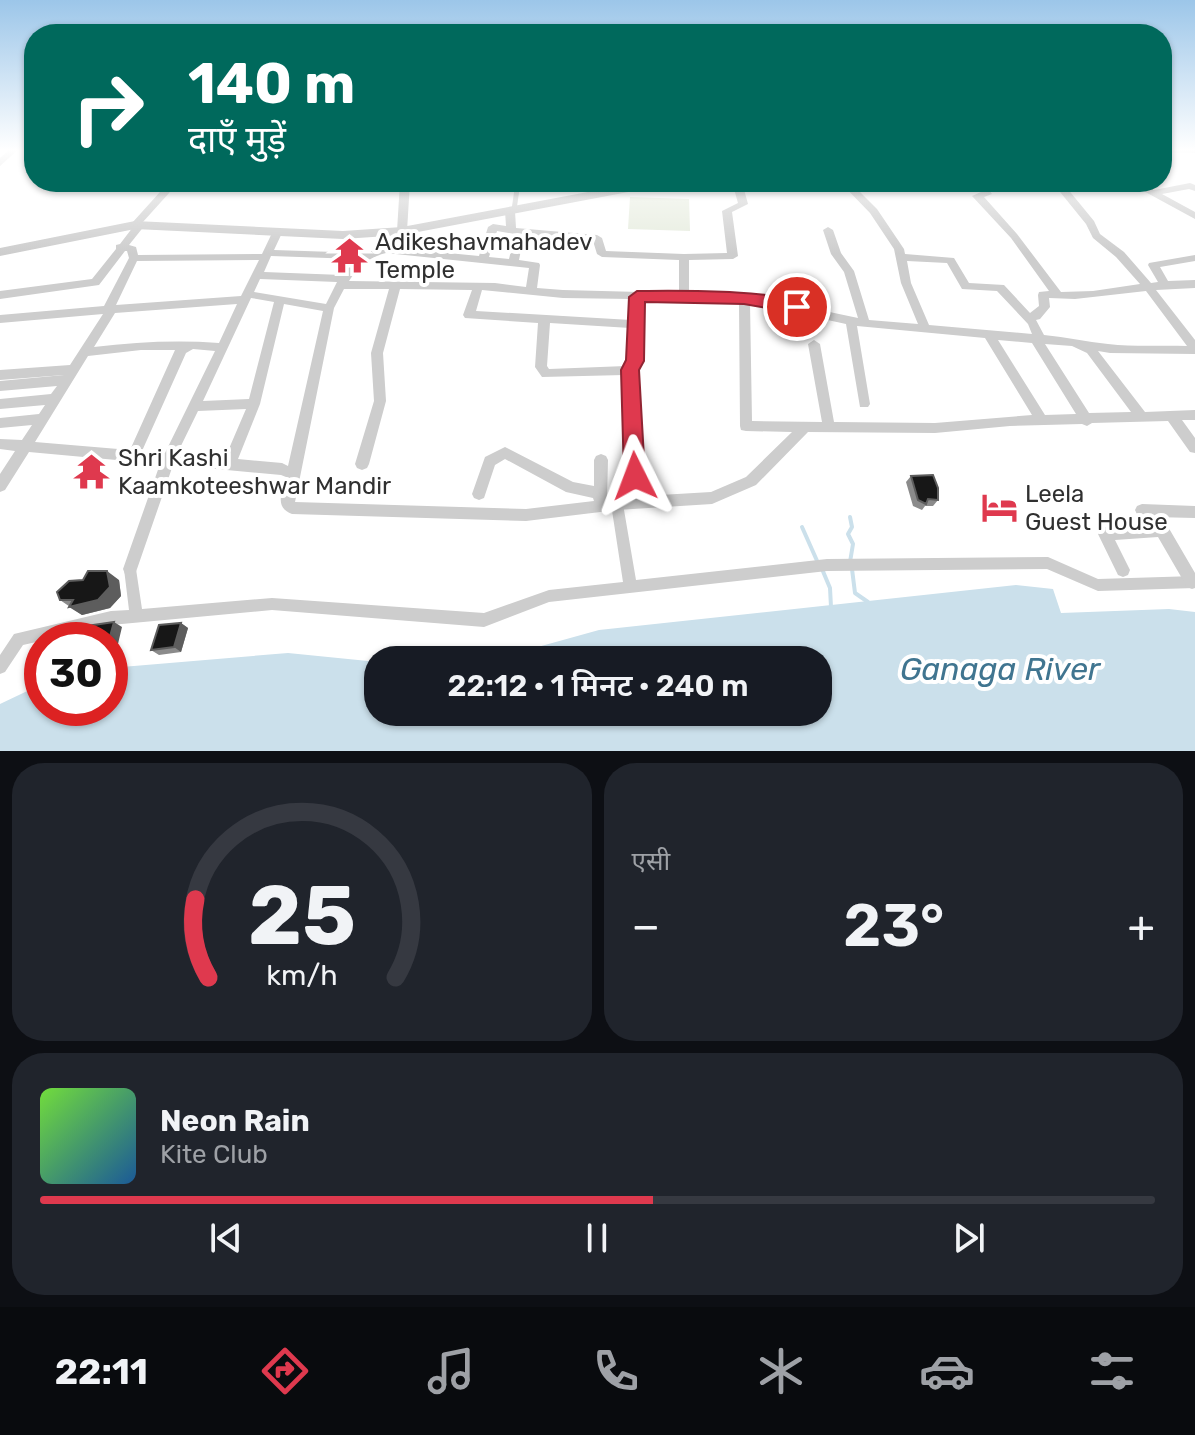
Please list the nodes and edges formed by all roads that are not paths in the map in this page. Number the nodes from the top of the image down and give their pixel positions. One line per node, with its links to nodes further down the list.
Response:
1 (1195, 188): 2 (street)
2 (1172, 190)
3 (166, 192): 16 (street)
4 (404, 192): 18 (street)
5 (516, 192): 14 (lane)
6 (609, 192): 14 (street)
7 (740, 192): 25 (street)
8 (854, 192): 26 (street)
9 (986, 192): 39 (street)
10 (1065, 192): 37 (street)
11 (1147, 192): 13 (street)
12 (1160, 192): 13 (street)
13 (1150, 194): 15 (street)
14 (512, 211): 18 (street); 19 (street)
15 (1195, 216)
16 (138, 225): 20 (street); 21 (street); 22 (street)
17 (828, 230): 53 (street)
18 (402, 231): 20 (street)
19 (516, 231): 25 (street); 29 (street); 30 (street)
20 (277, 233): 23 (street)
21 (120, 247): 27 (street); 40 (street)
22 (0, 252)
23 (266, 255): 24 (street); 27 (street); 31 (street)
24 (362, 256): 29 (street); 32 (street)
25 (684, 257): 43 (street)
26 (903, 257): 48 (street); 54 (street)
27 (134, 258): 47 (street)
28 (1195, 258): 33 (street)
29 (483, 260): 30 (street)
30 (513, 263): 38 (street)
31 (256, 275): 32 (street); 41 (street)
32 (343, 282): 35 (street); 46 (street)
33 (1164, 283): 34 (street); 37 (street)
34 (1195, 284)
35 (396, 285): 36 (street); 88 (street)
36 (478, 287): 38 (street); 51 (street)
37 (1147, 289): 39 (street); 61 (street)
38 (531, 291): 42 (street)
39 (1057, 294): 48 (street)
40 (0, 295)
41 (246, 297): 45 (street); 47 (street); 60 (street)
42 (637, 297): 43 (street); 52 (street)
43 (684, 297): 44 (street)
44 (744, 298): 50 (street); 80 (street)
45 (280, 300): 46 (street); 69 (street)
46 (329, 308): 89 (street)
47 (110, 309): 49 (street); 62 (street)
48 (1028, 317): 56 (street)
49 (0, 319)
50 (851, 321): 53 (street); 70 (street)
51 (544, 322): 52 (street); 63 (street)
52 (636, 324): 63 (street)
53 (865, 324): 54 (street)
54 (925, 329): 55 (street)
55 (990, 337): 56 (street); 76 (street)
56 (1037, 338): 58 (street); 77 (street)
57 (814, 344): 79 (street)
58 (1083, 344): 61 (street); 74 (street)
59 (186, 346): 60 (street); 62 (street); 84 (street)
60 (221, 347): 71 (street)
61 (1195, 349)
62 (87, 352): 65 (street)
63 (630, 370): 93 (street)
64 (0, 375): 65 (street)
65 (67, 376): 66 (street); 67 (street)
66 (0, 386)
67 (53, 399): 68 (street); 75 (street)
68 (0, 404)
69 (254, 404): 71 (street); 87 (street)
70 (864, 404)
71 (193, 406): 85 (street)
72 (1195, 415): 73 (street)
73 (1172, 416): 74 (street); 83 (street)
74 (1142, 417): 77 (street)
75 (40, 419): 78 (street); 82 (street)
76 (1042, 420): 77 (street); 79 (street)
77 (1087, 421)
78 (0, 423)
79 (829, 428): 80 (street)
80 (803, 429): 93 (street)
81 (0, 444): 82 (street)
82 (24, 444): 84 (street); 90 (street)
83 (1195, 448)
84 (134, 455): 85 (street)
85 (169, 458): 87 (street); 97 (street)
86 (601, 460): 92 (street)
87 (230, 462): 89 (street)
88 (362, 464)
89 (293, 474): 92 (street)
90 (0, 486)
91 (479, 494): 92 (street)
92 (600, 499): 94 (street)
93 (636, 502): 94 (street)
94 (617, 504): 100 (street)
95 (1195, 512): 96 (street)
96 (1153, 531): 98 (street); 99 (street)
97 (130, 569): 101 (street)
98 (1123, 570)
99 (1194, 582): 100 (street)
100 (630, 584): 101 (street)
101 (136, 616): 102 (street)
102 (0, 667)

